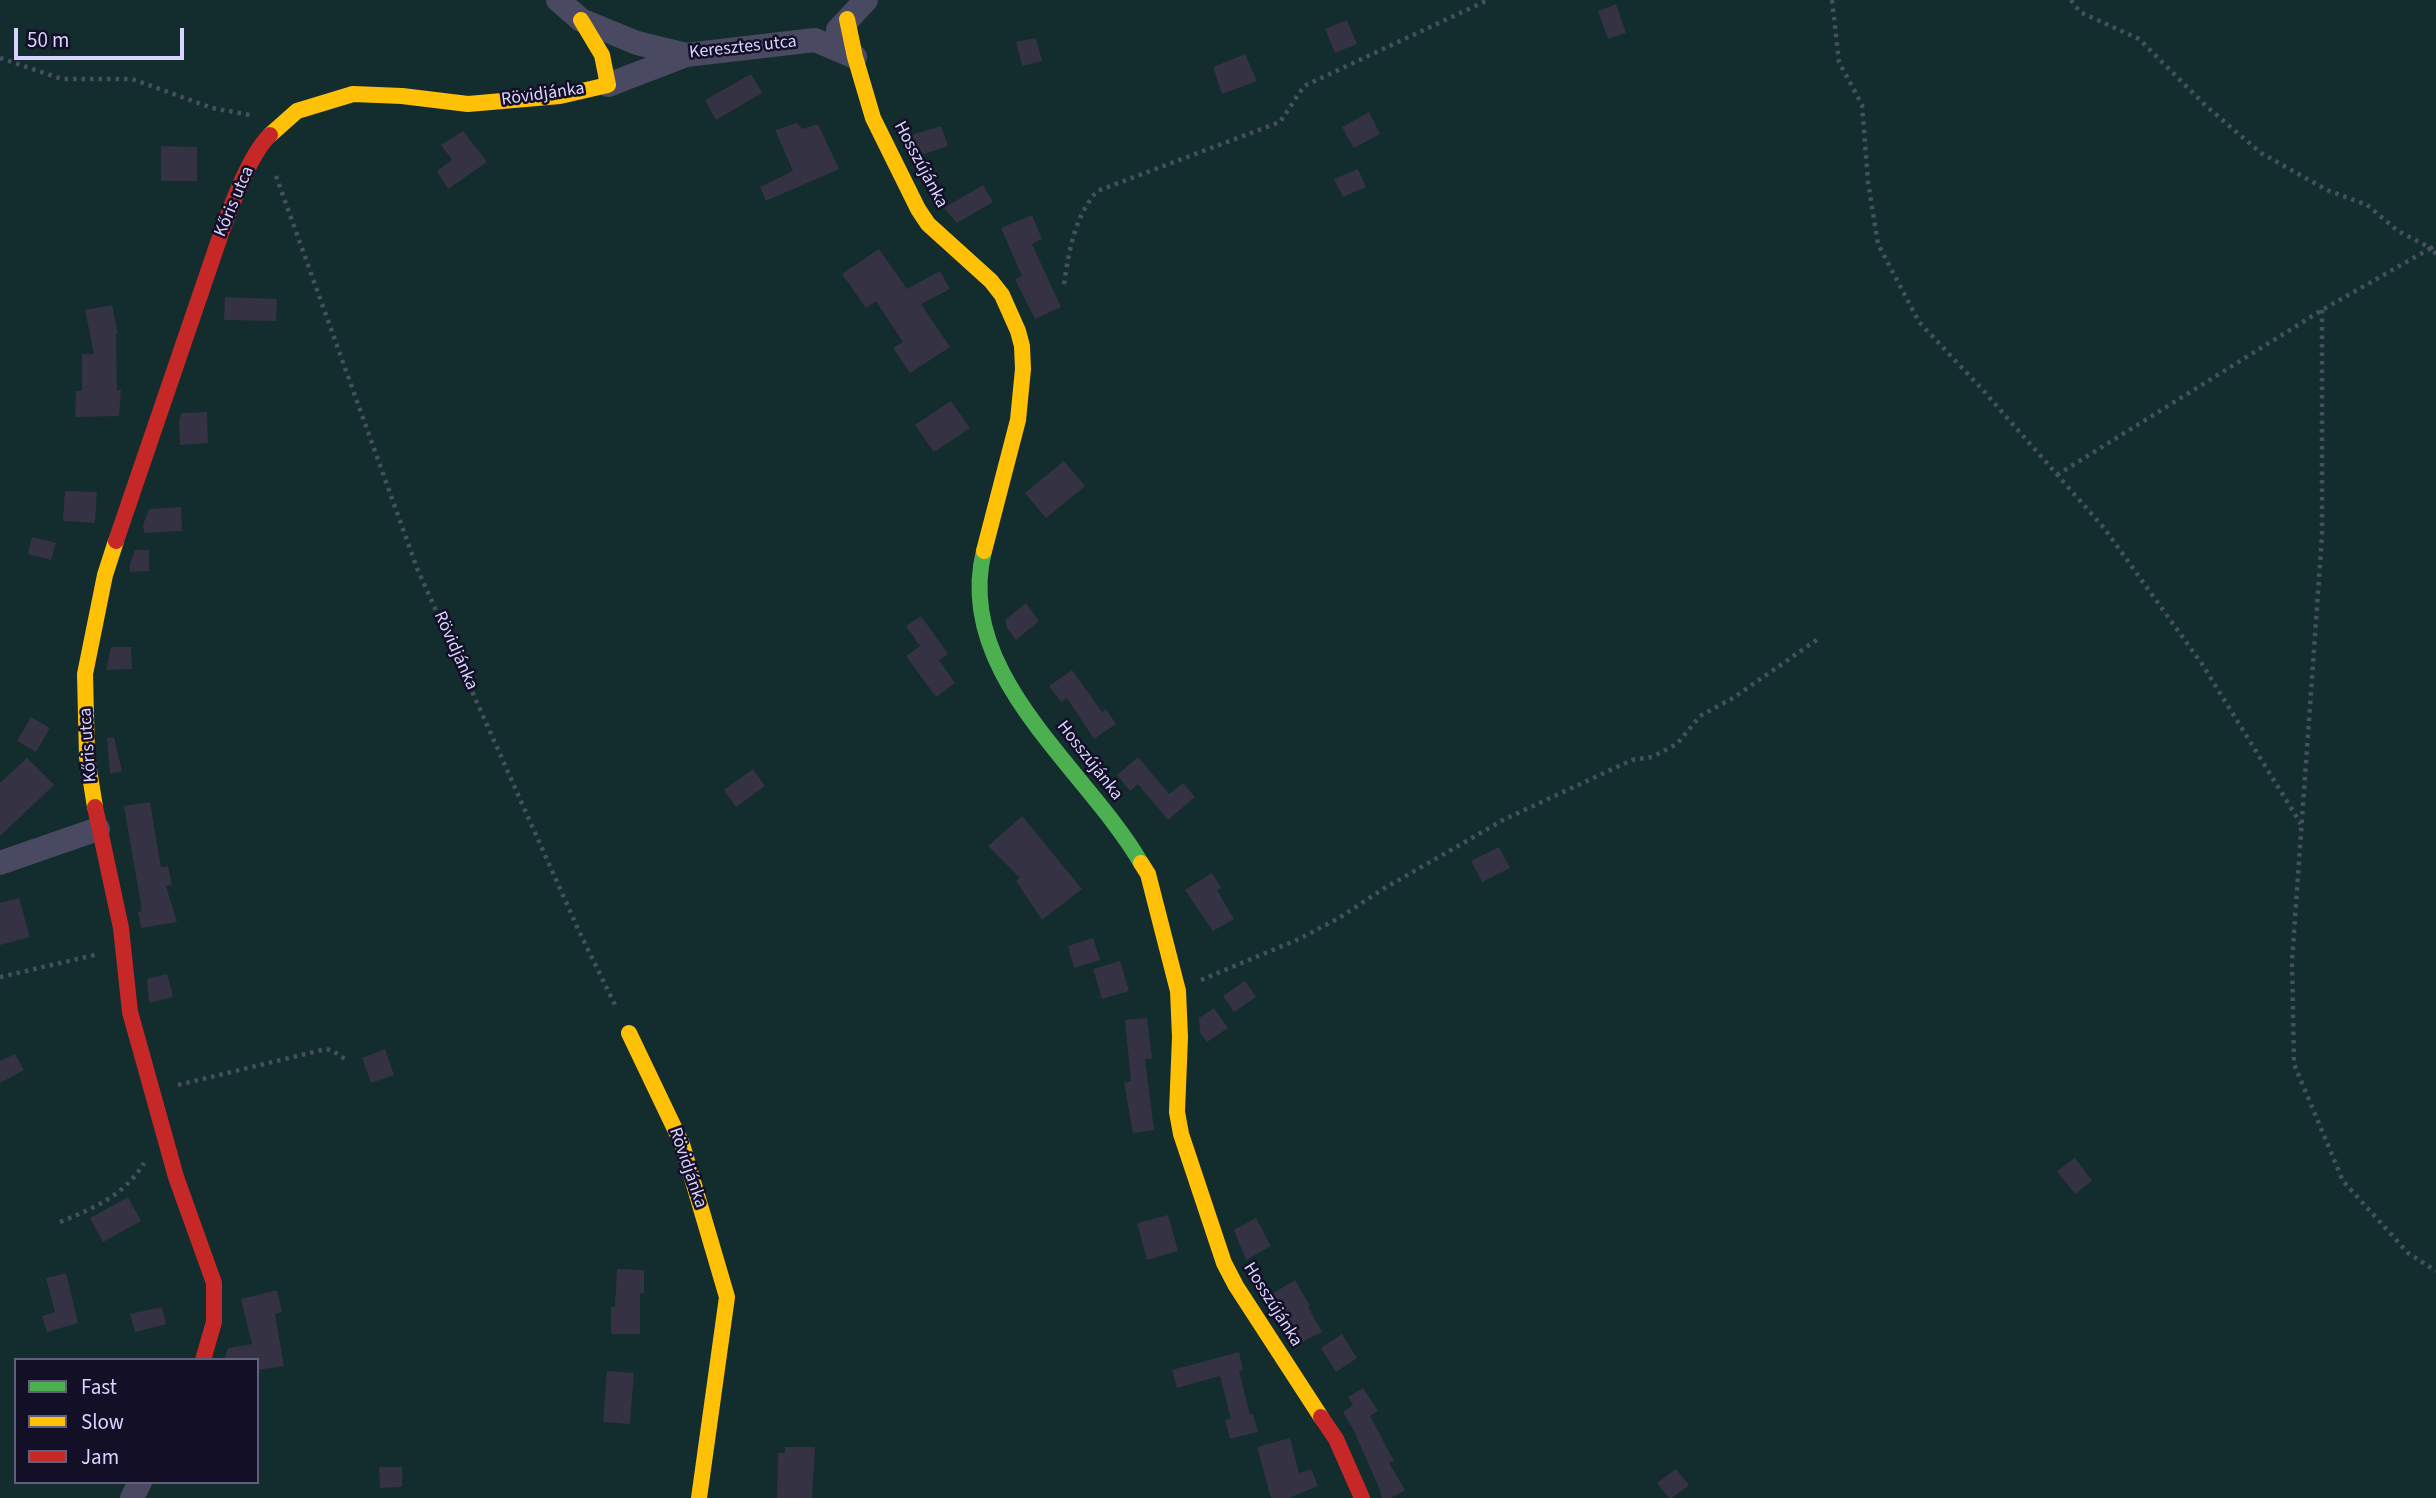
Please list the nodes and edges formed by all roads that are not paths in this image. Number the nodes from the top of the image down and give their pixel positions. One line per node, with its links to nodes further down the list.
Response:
1 (558, 0): 4 (street, Keresztes utca)
2 (866, 0): 3 (street, Keresztes utca)
3 (847, 19): 5 (street, Keresztes utca); 7 (street)
4 (582, 20): 6 (street, Keresztes utca); 8 (street, Rövidjánka)
5 (815, 40): 6 (street, Keresztes utca); 7 (street, Keresztes utca)
6 (686, 55): 8 (street, Rövidjánka)
7 (855, 57): 15 (street, Hosszújánka)
8 (607, 85): 9 (street, Rövidjánka)
9 (264, 142): 10 (street, Kőris utca)
10 (98, 829): 11 (street); 13 (street, Kőris utca)
11 (0, 863)
12 (629, 1033): 14 (street, Rövidjánka)
13 (204, 1358)
14 (699, 1498)
15 (1362, 1498)

